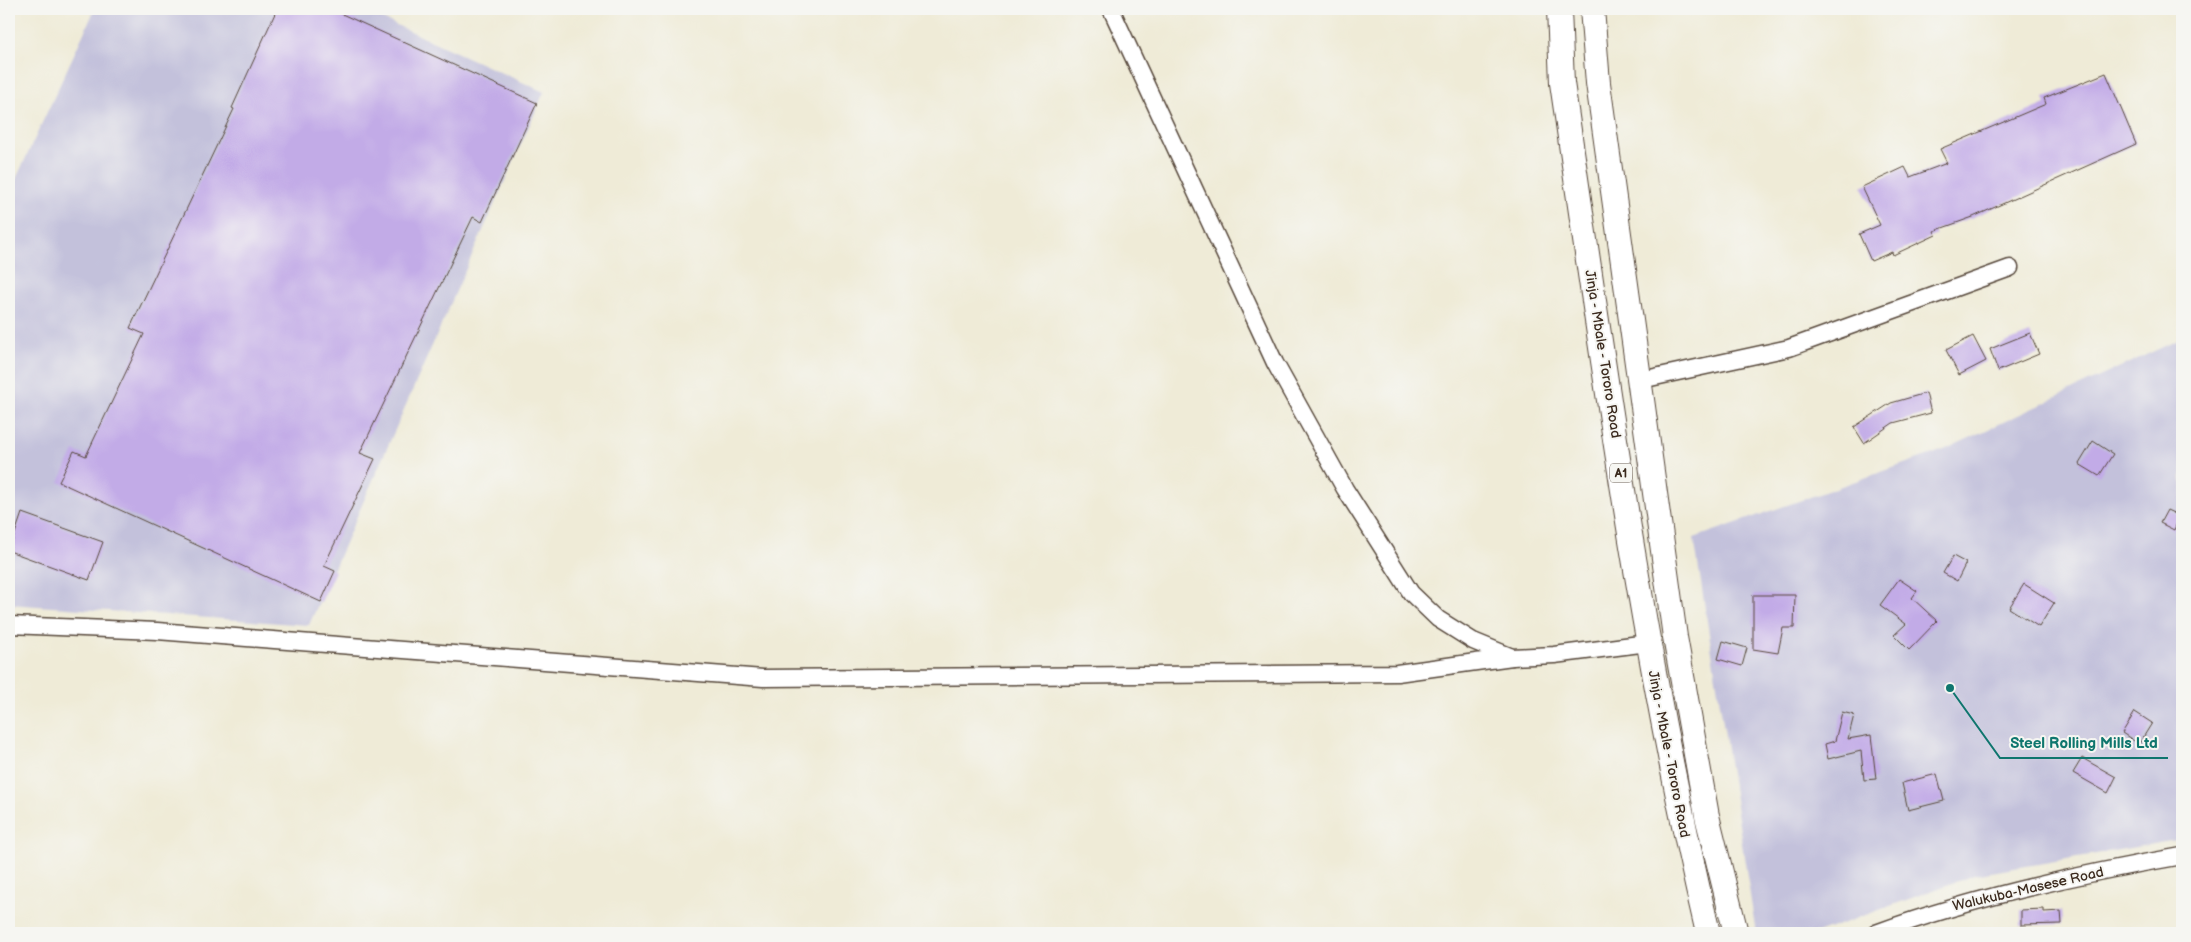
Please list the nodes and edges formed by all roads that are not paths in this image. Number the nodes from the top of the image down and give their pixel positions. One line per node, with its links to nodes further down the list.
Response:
1 (1111, 9): 8 (street)
2 (1559, 9): 7 (highway, Jinja - Mbale - Tororo Road / A1)
3 (1592, 9): 5 (highway, Jinja - Mbale - Tororo Road / A1)
4 (2010, 268): 5 (street)
5 (1641, 380): 11 (highway, Jinja - Mbale - Tororo Road / A1)
6 (9, 625): 8 (street)
7 (1648, 643): 8 (street); 10 (highway, Jinja - Mbale - Tororo Road / A1)
8 (1512, 657)
9 (2182, 856): 12 (street, Walukuba-Masese Road)
10 (1708, 933)
11 (1736, 933)
12 (1876, 933)

